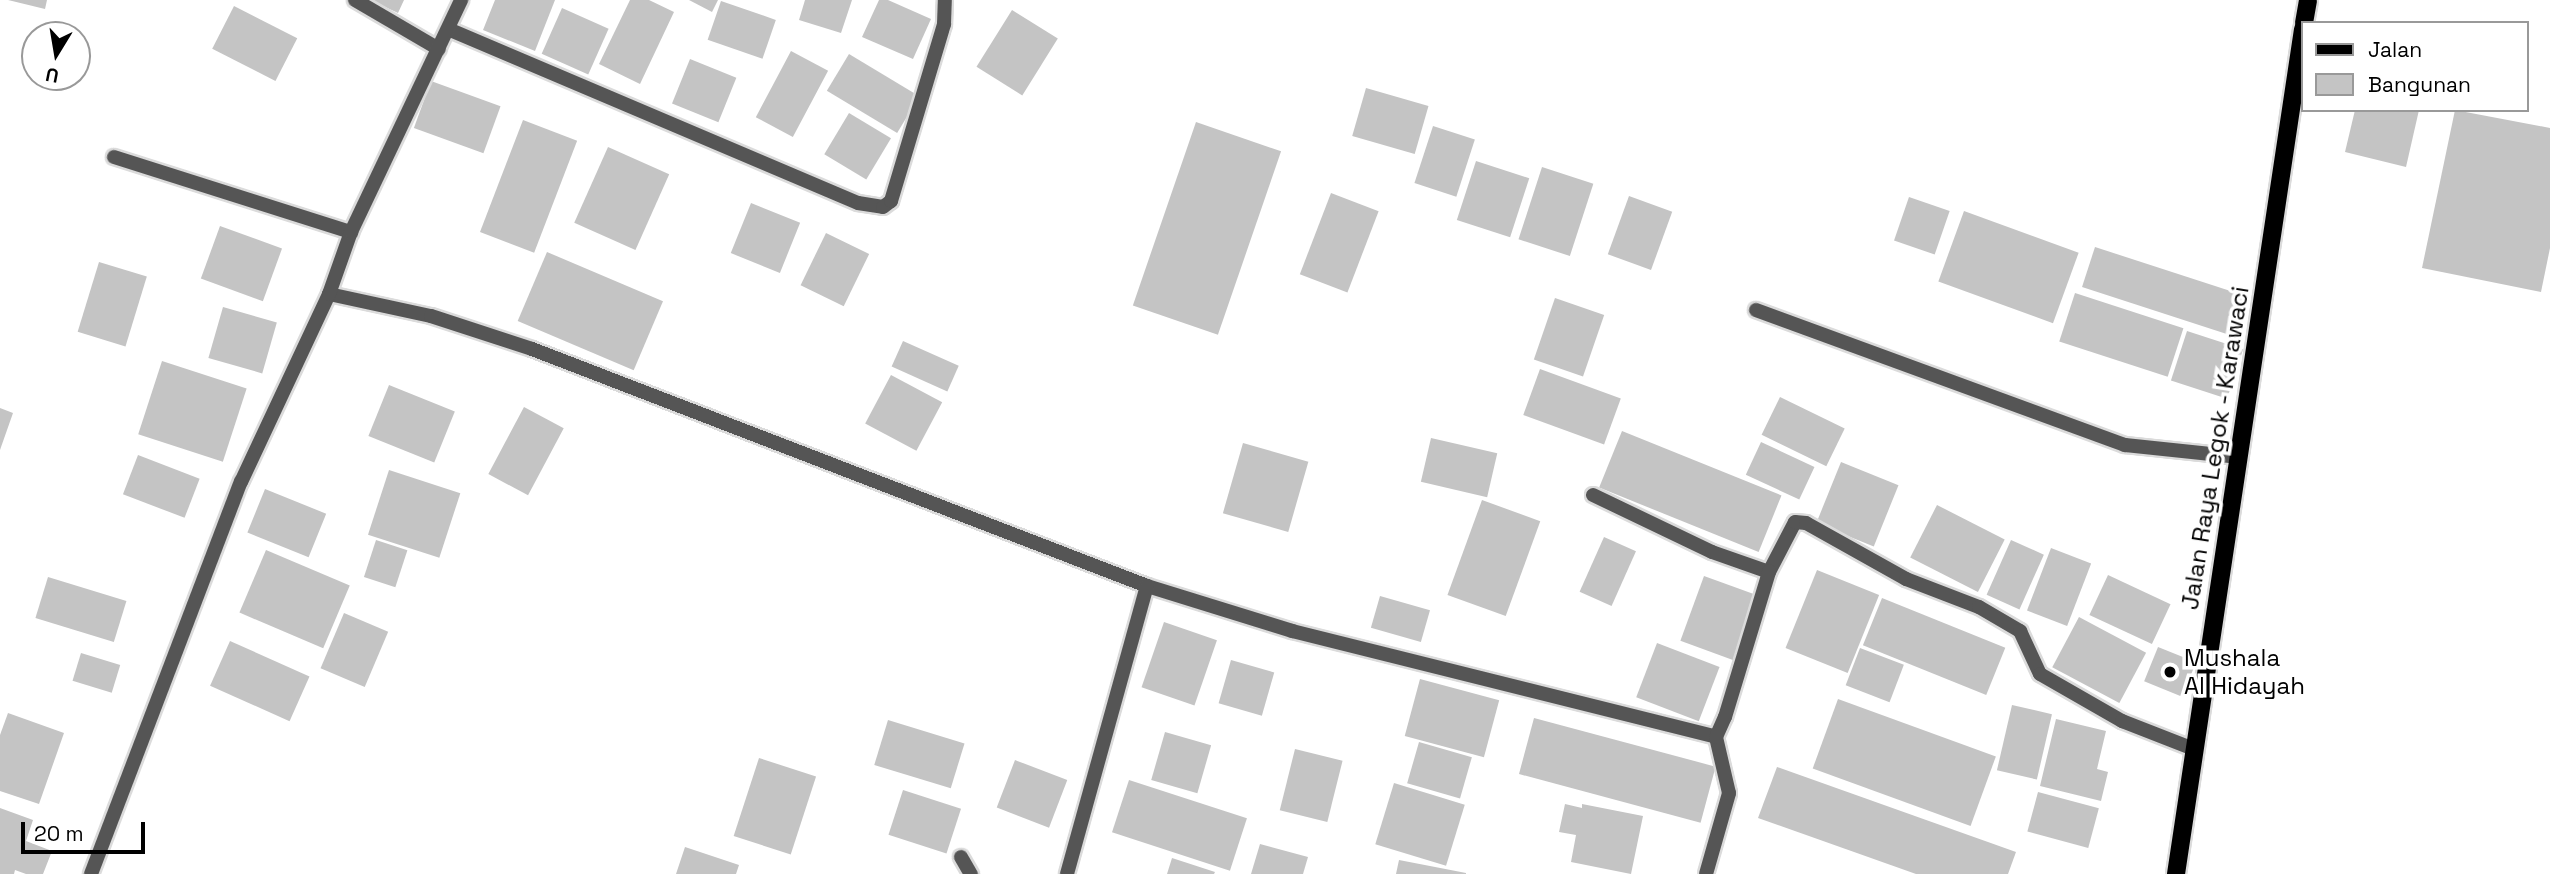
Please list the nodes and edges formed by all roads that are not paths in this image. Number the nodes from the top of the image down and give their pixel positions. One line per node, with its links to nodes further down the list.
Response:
1 (355, 0): 8 (street)
2 (461, 0): 6 (street)
3 (945, 0): 6 (street)
4 (2308, 0): 5 (main road)
5 (2304, 21)
6 (448, 29): 8 (street)
7 (2302, 36): 13 (main road, Jalan Raya Legok - Karawaci)
8 (439, 49): 10 (street)
9 (114, 157): 10 (street)
10 (351, 232): 11 (street)
11 (328, 294): 16 (street); 20 (street)
12 (1756, 310): 13 (street)
13 (2239, 457): 18 (main road, Jalan Raya Legok - Karawaci)
14 (1593, 495): 15 (street)
15 (1769, 572): 17 (street); 18 (street)
16 (1147, 586): 17 (street); 22 (street)
17 (1716, 737): 23 (street)
18 (2194, 749): 24 (main road, Jalan Raya Legok - Karawaci)
19 (961, 857): 21 (street)
20 (91, 874)
21 (971, 874)
22 (1067, 874)
23 (1706, 874)
24 (2176, 874)

